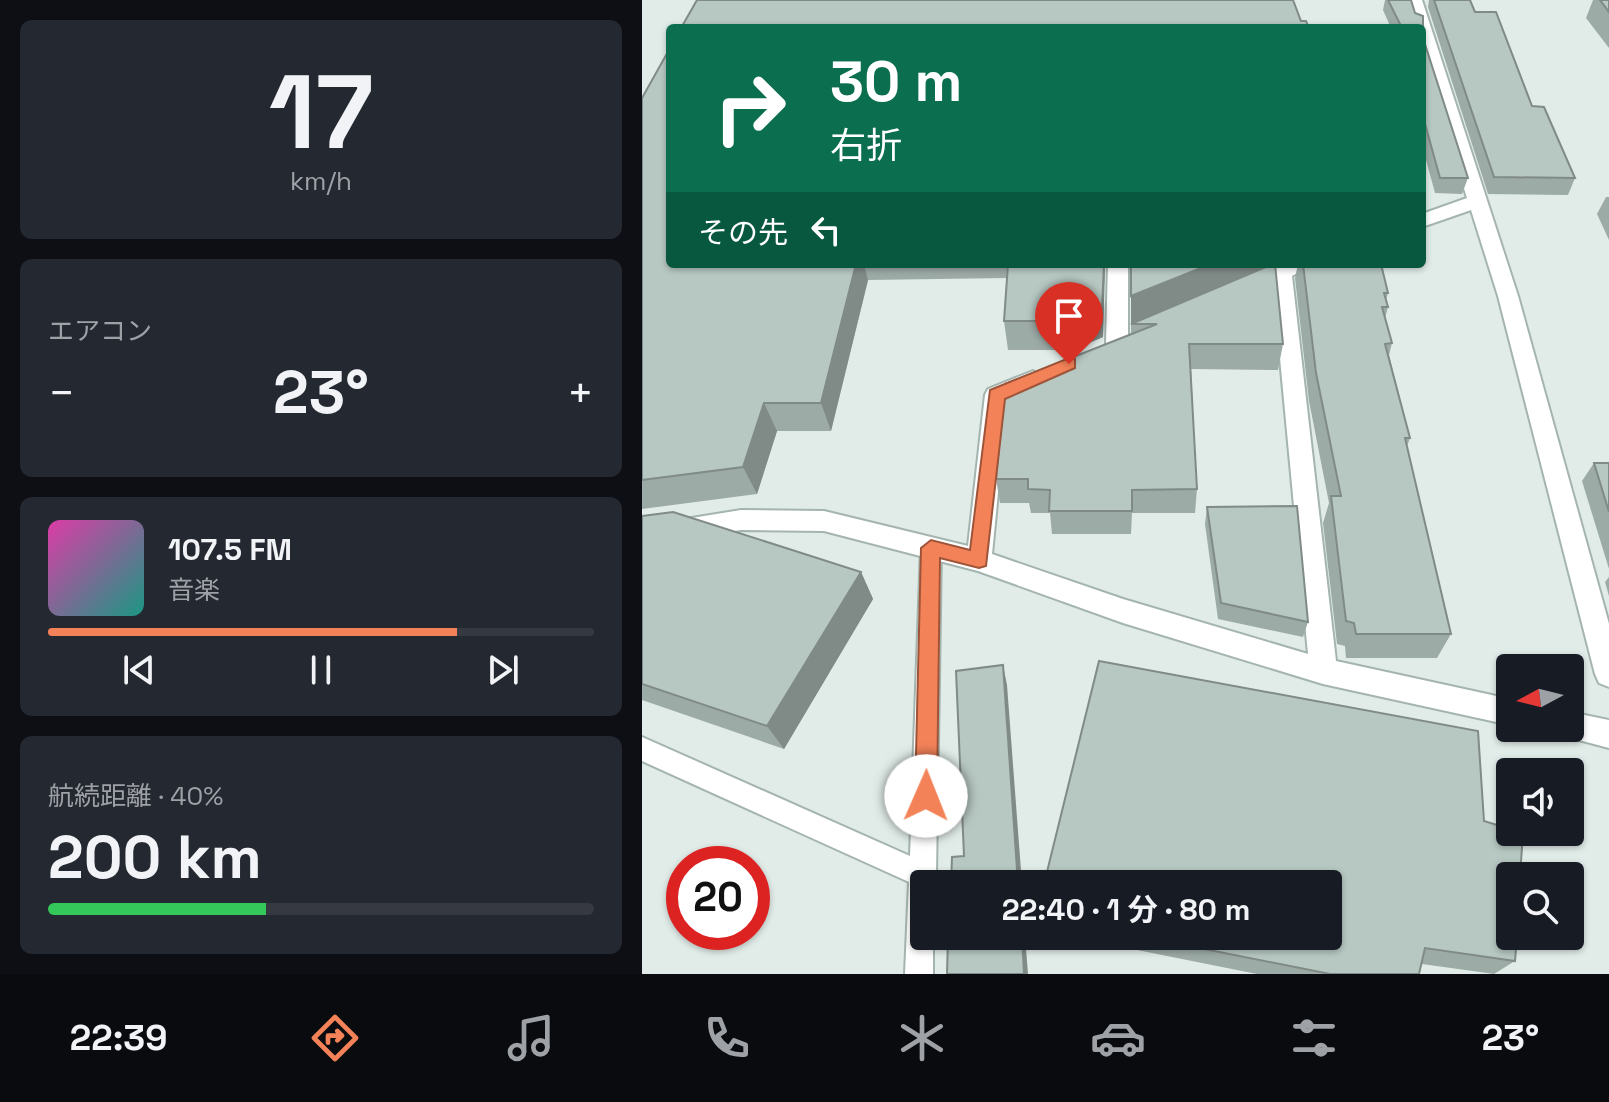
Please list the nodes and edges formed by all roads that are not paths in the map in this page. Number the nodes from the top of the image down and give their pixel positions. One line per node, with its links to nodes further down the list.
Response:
1 (1414, 0): 2 (street)
2 (1421, 24)
3 (1426, 41): 4 (street)
4 (1476, 202): 5 (street); 18 (street)
5 (1426, 220)
6 (1118, 268): 11 (street)
7 (1287, 268): 9 (street)
8 (1289, 268): 17 (street)
9 (1227, 295)
10 (1144, 331): 11 (street)
11 (1117, 343): 12 (street)
12 (1090, 354)
13 (1050, 372): 16 (street)
14 (642, 536): 15 (street)
15 (931, 548): 16 (street); 24 (lane)
16 (979, 560): 17 (street)
17 (1323, 671): 19 (street)
18 (1609, 674)
19 (1496, 709)
20 (1584, 728): 21 (street)
21 (1609, 734)
22 (642, 749): 23 (lane)
23 (912, 870)
24 (923, 870)
25 (920, 950): 26 (lane)
26 (919, 974)

